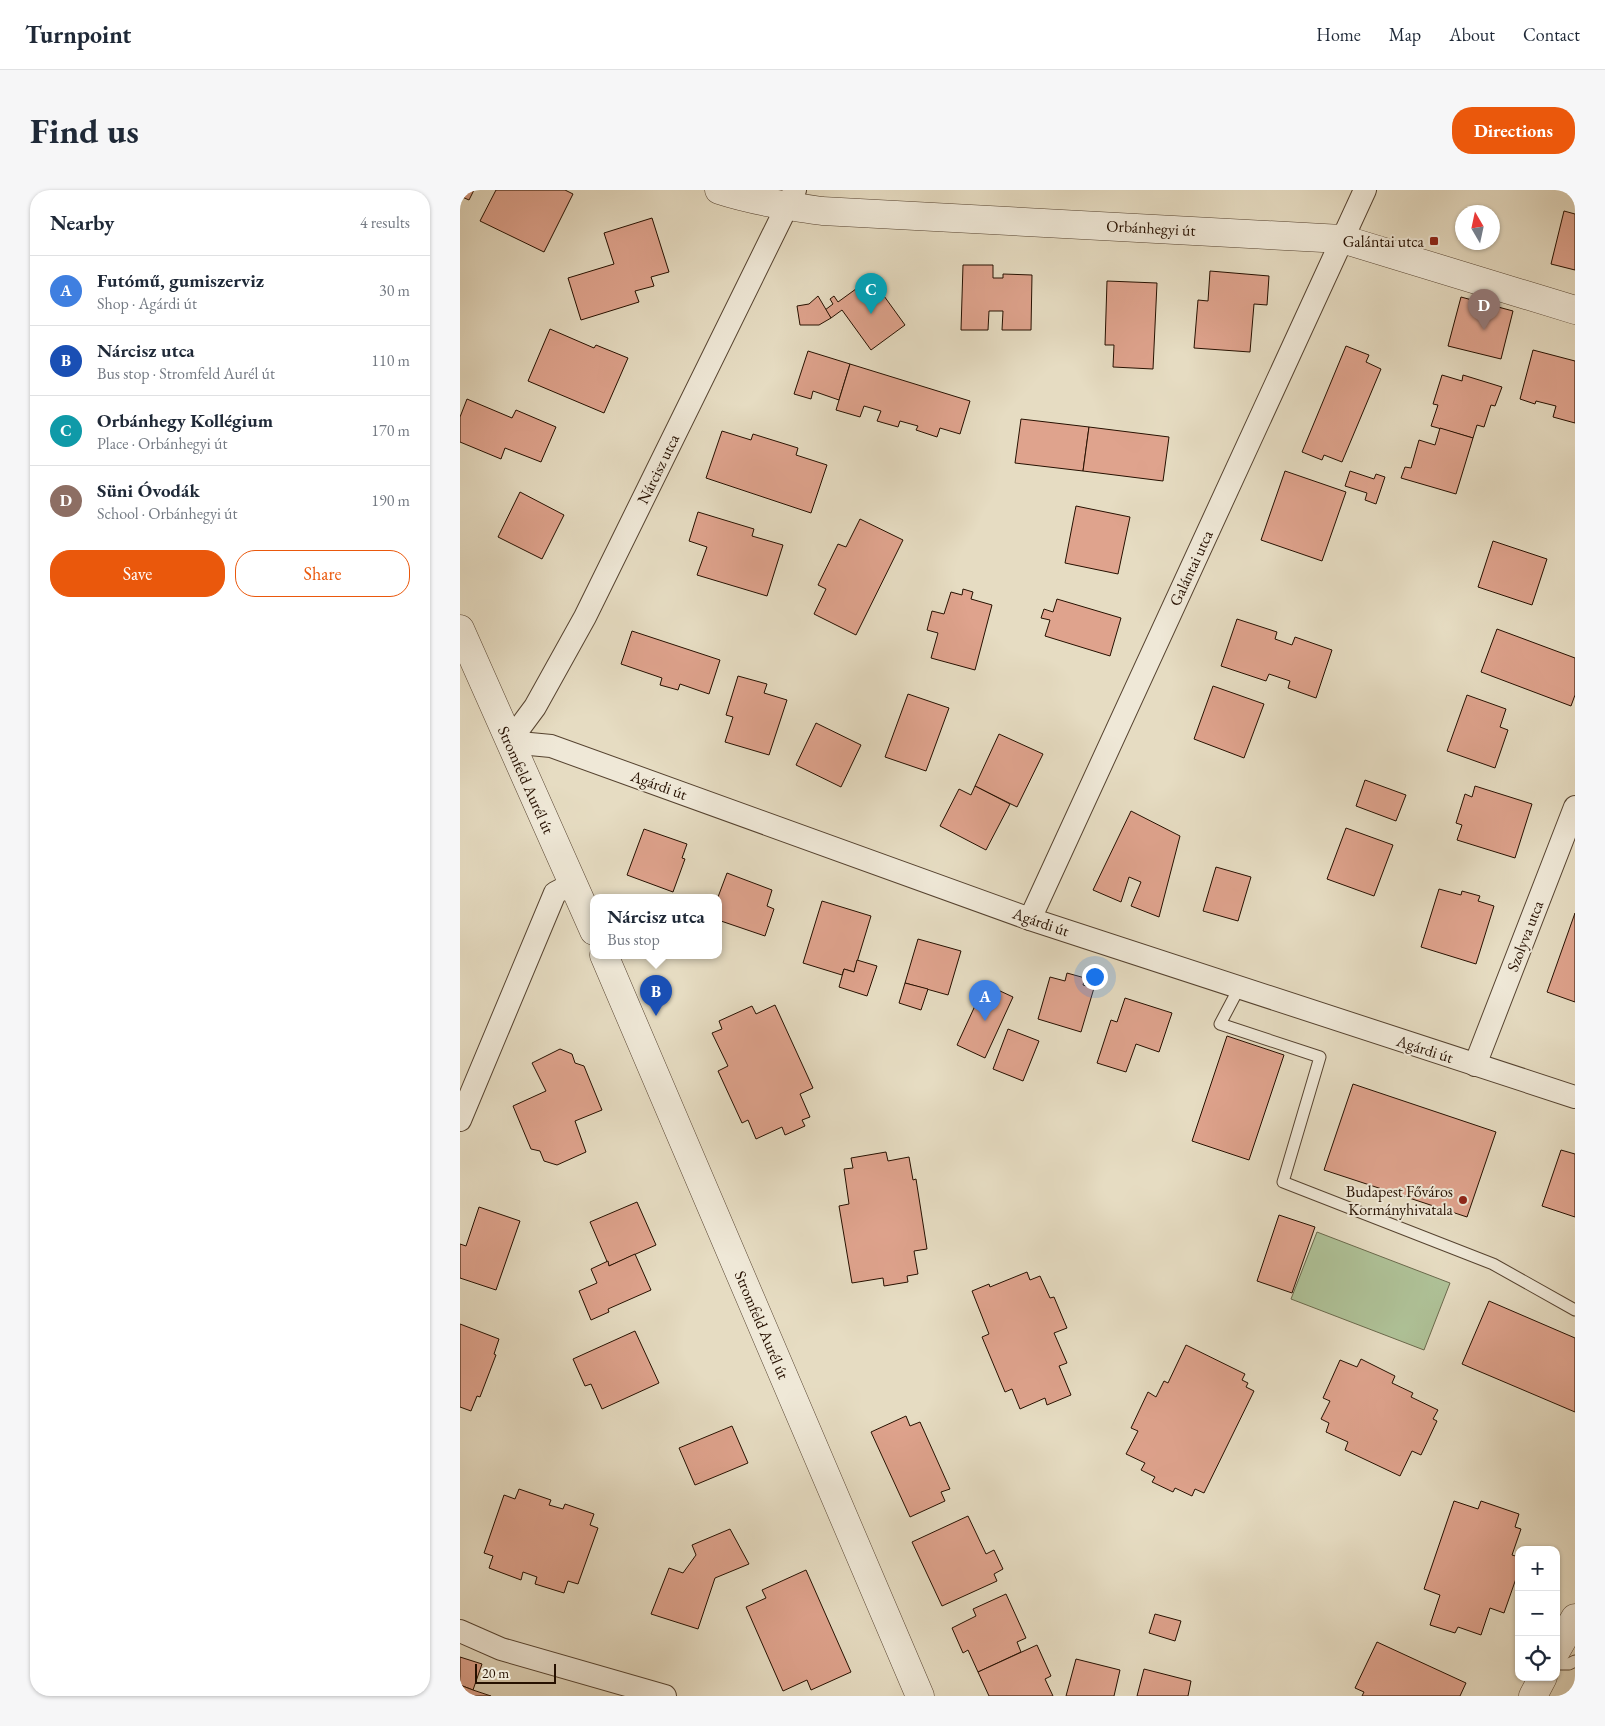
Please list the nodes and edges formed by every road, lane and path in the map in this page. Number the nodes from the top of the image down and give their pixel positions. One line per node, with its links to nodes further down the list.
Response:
1 (720, 190): 3 (street, Orbánhegyi út)
2 (1365, 190): 4 (street, Galántai utca)
3 (790, 198): 4 (street, Orbánhegyi út); 7 (street, Nárcisz utca)
4 (1342, 239): 5 (street, Orbánhegyi út); 10 (street, Galántai utca)
5 (1575, 310)
6 (460, 629): 7 (street, Stromfeld Aurél út)
7 (509, 742): 9 (street, Stromfeld Aurél út); 10 (street, Agárdi út)
8 (1575, 807): 14 (street, Szolyva utca)
9 (572, 884): 11 (street, Stromfeld Aurél út); 16 (street)
10 (1030, 919): 13 (street, Agárdi út)
11 (590, 922)
12 (606, 959): 25 (street, Stromfeld Aurél út)
13 (1239, 988): 14 (street, Agárdi út); 17 (lane)
14 (1475, 1065): 15 (street, Agárdi út)
15 (1575, 1098)
16 (462, 1110)
17 (1575, 1310)
18 (1575, 1618): 20 (street)
19 (460, 1631): 24 (street)
20 (1560, 1644)
21 (1575, 1662): 22 (lane)
22 (1560, 1664)
23 (1540, 1681): 26 (street)
24 (665, 1696)
25 (920, 1696)
26 (1534, 1696)

